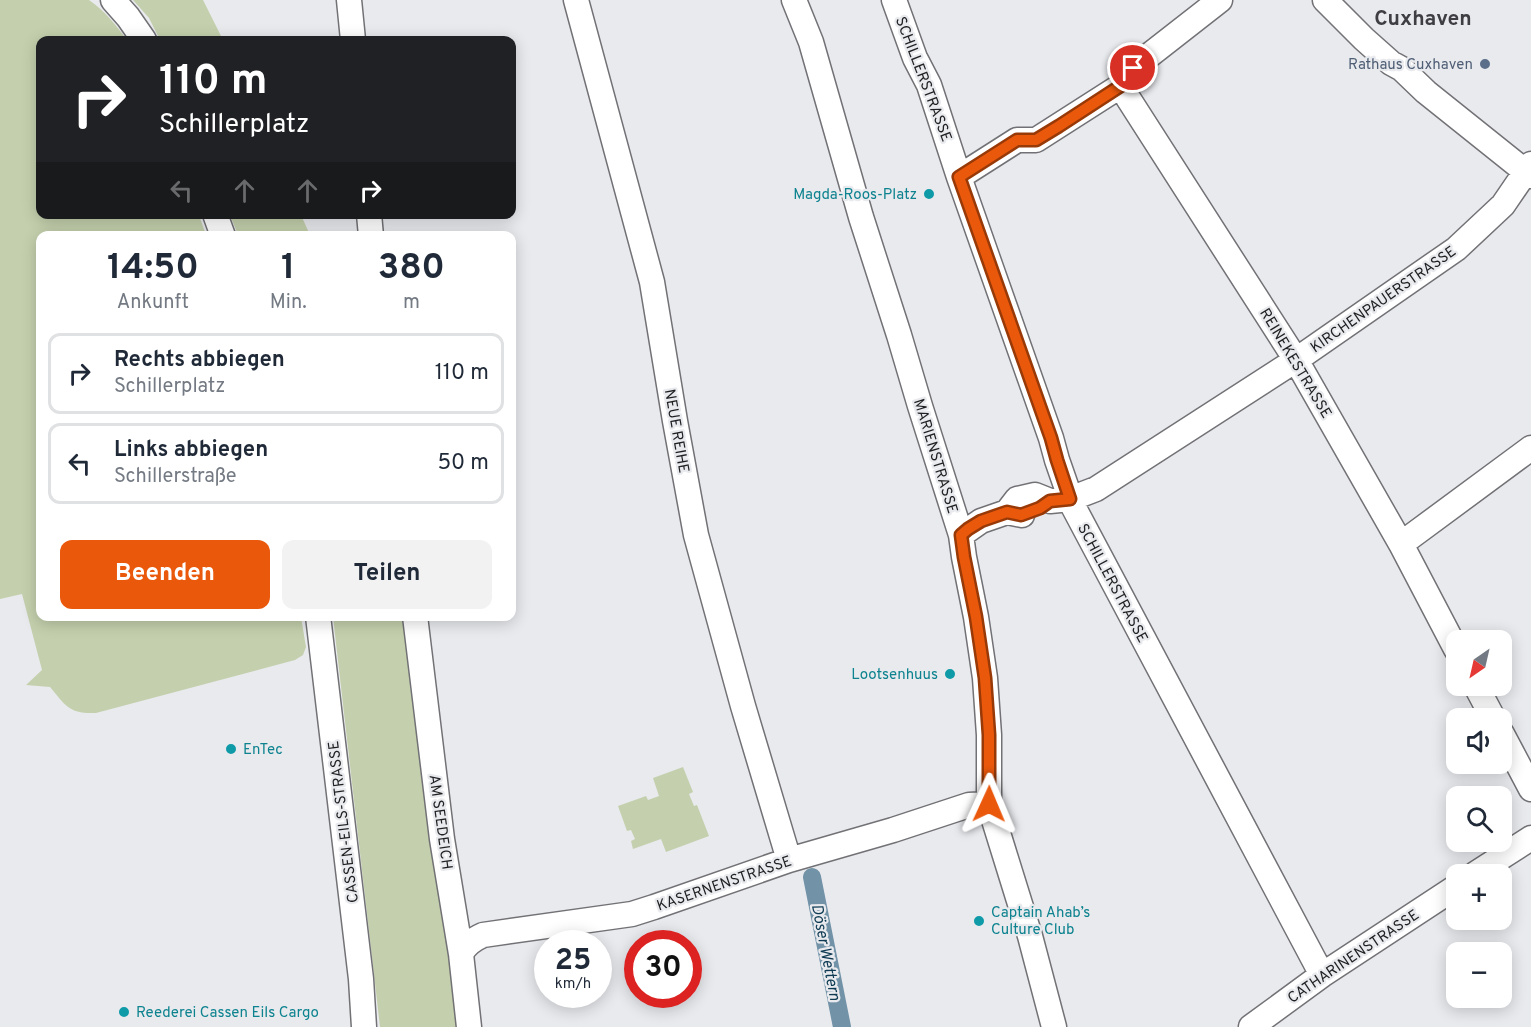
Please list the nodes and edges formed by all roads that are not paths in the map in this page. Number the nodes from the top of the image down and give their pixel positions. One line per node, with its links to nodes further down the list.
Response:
1 (113, 0): 8 (street)
2 (349, 0): 9 (street)
3 (576, 0): 25 (street, NEUE REIHE)
4 (794, 0): 16 (street, MARIENSTRASSE)
5 (894, 0): 12 (street, SCHILLERSTRASSE)
6 (1221, 0): 10 (street)
7 (1324, 0): 11 (street)
8 (141, 36)
9 (353, 36)
10 (1122, 85): 12 (street); 13 (street, REINEKESTRASSE)
11 (1529, 171): 13 (street, KIRCHENPAUERSTRASSE)
12 (959, 177): 15 (street, SCHILLERSTRASSE)
13 (1296, 360): 15 (street, KIRCHENPAUERSTRASSE); 17 (street, REINEKESTRASSE)
14 (1531, 448): 17 (street)
15 (1060, 500): 16 (street); 29 (street, SCHILLERSTRASSE)
16 (961, 535): 23 (street, MARIENSTRASSE)
17 (1401, 544): 20 (street, REINEKESTRASSE)
18 (319, 621): 30 (street, CASSEN-EILS-STRASSE)
19 (416, 621): 28 (street, AM SEEDEICH)
20 (1446, 630)
21 (1512, 753): 22 (street)
22 (1531, 789)
23 (989, 804): 25 (street, KASERNENSTRASSE); 32 (street, MARIENSTRASSE)
24 (1531, 838): 26 (street)
25 (789, 860): 28 (street, KASERNENSTRASSE)
26 (1491, 864)
27 (1446, 894): 29 (street, CATHARINENSTRASSE)
28 (461, 954): 31 (street, AM SEEDEICH)
29 (1322, 975): 33 (street, CATHARINENSTRASSE)
30 (364, 1027)
31 (469, 1027)
32 (1054, 1027)
33 (1251, 1027)

